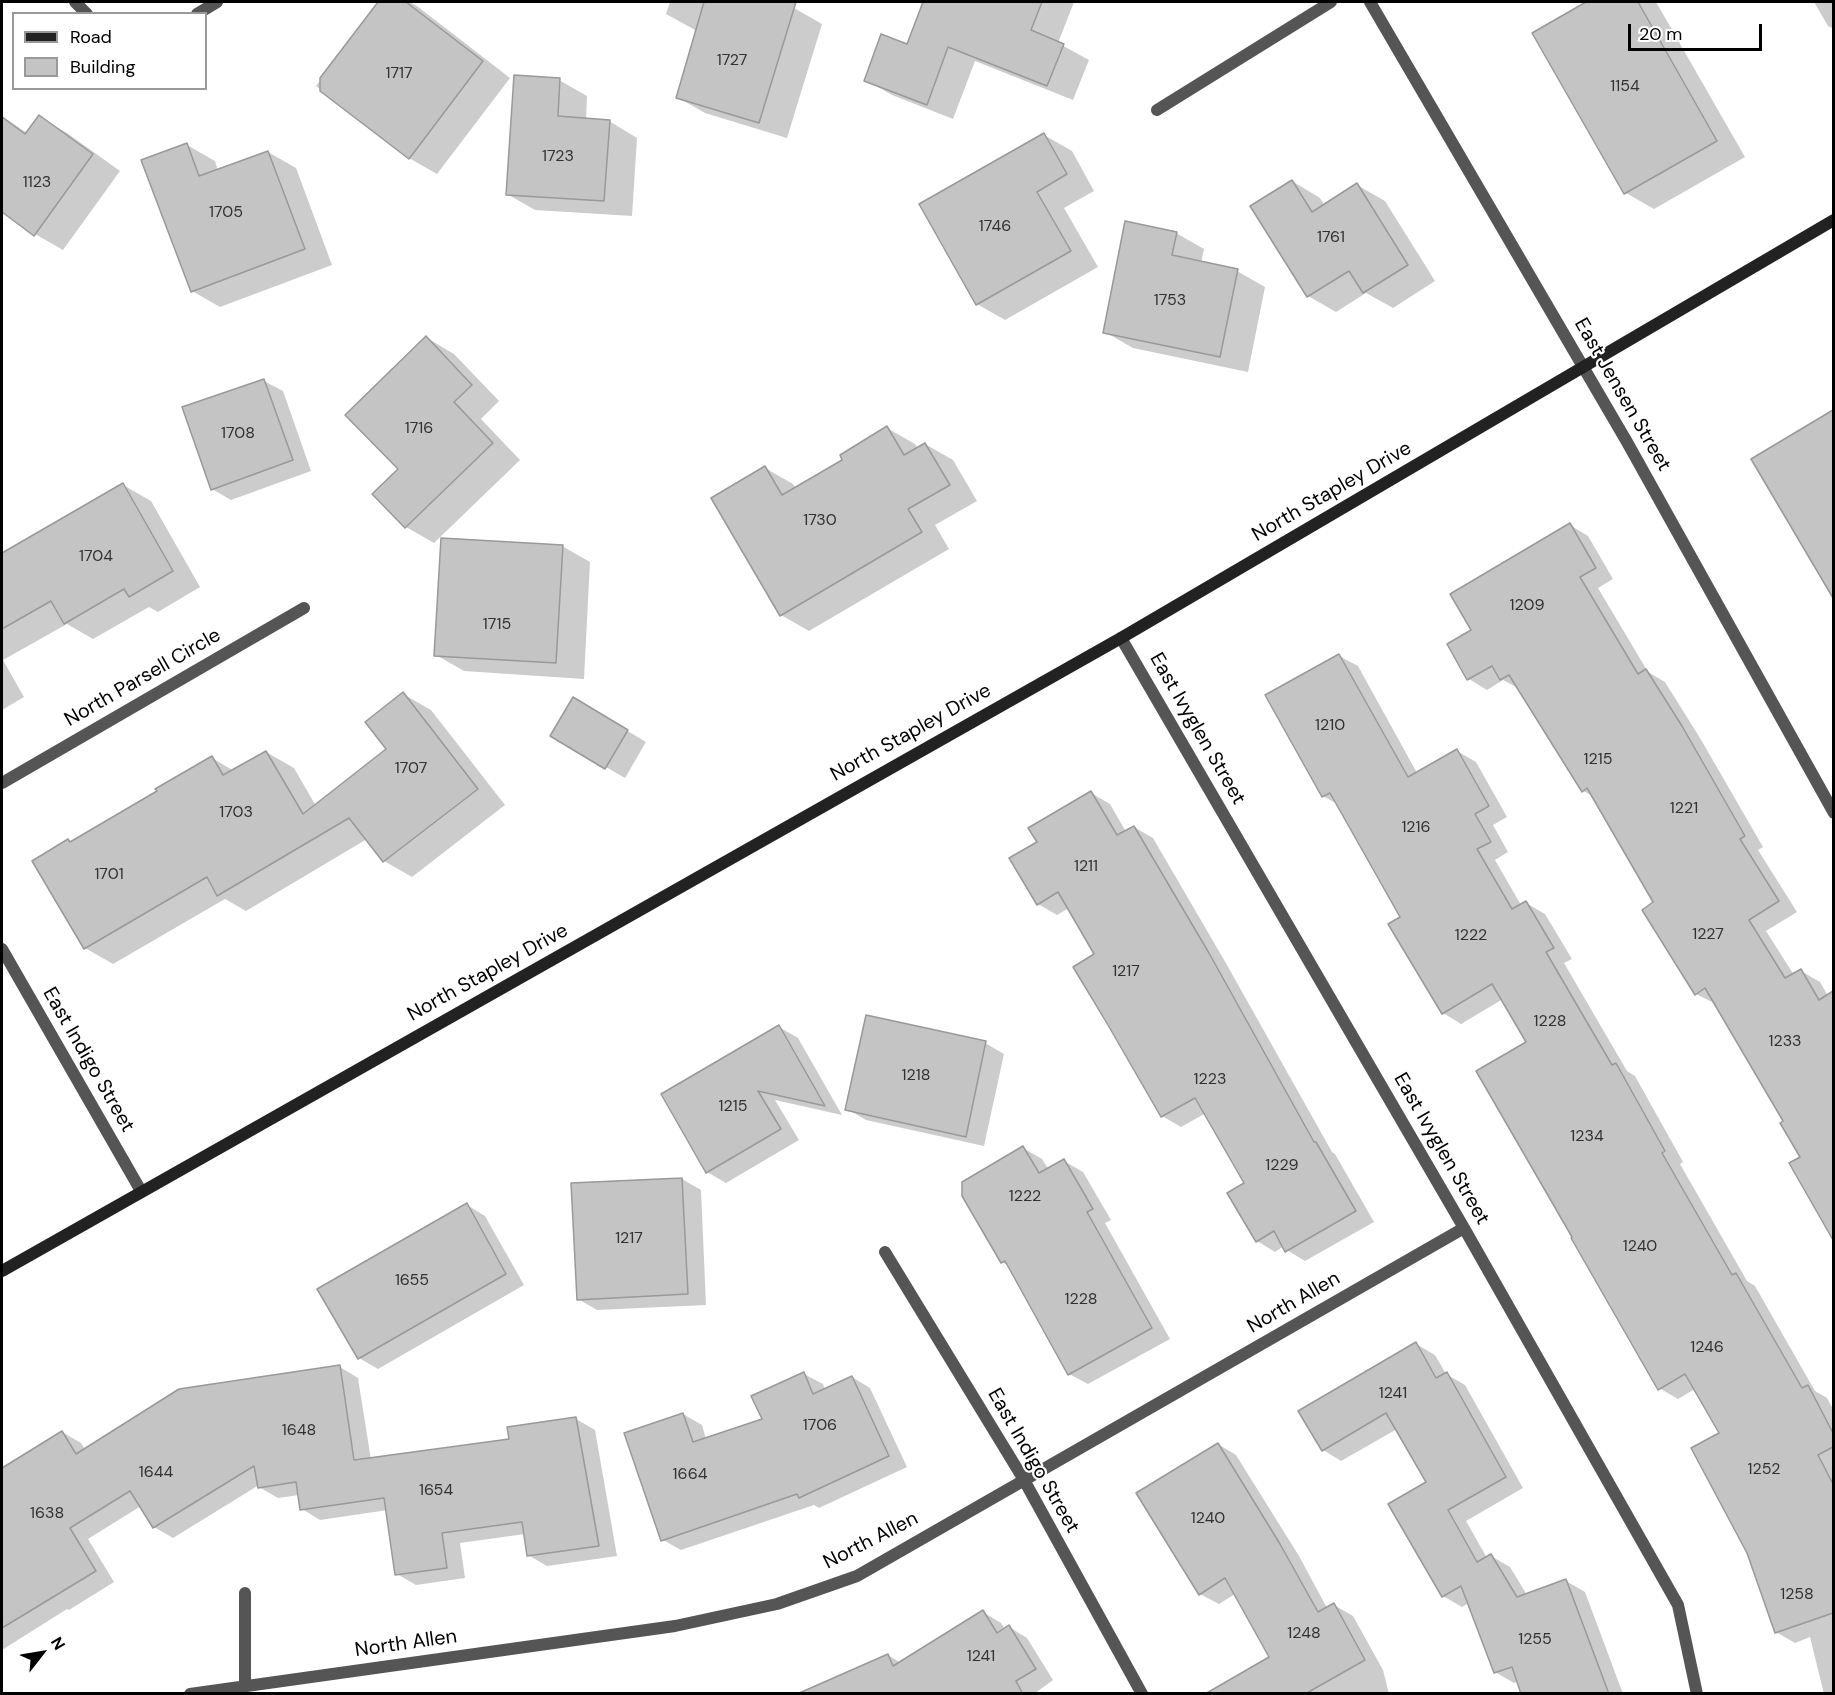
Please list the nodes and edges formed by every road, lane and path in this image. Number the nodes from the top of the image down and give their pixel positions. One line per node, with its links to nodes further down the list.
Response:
1 (217, 2): 4 (street)
2 (1331, 2): 5 (street)
3 (1370, 2): 7 (street, East Jensen Street)
4 (200, 12)
5 (1157, 110)
6 (1833, 220): 7 (main road, North Stapley Drive)
7 (1584, 366): 9 (main road, North Stapley Drive); 11 (street, East Jensen Street)
8 (304, 608): 10 (street, North Parsell Circle)
9 (1121, 638): 13 (main road, North Stapley Drive); 14 (street, East Ivyglen Street)
10 (2, 783)
11 (1833, 813)
12 (2, 949): 13 (street, East Indigo Street)
13 (141, 1191): 16 (main road, North Stapley Drive)
14 (1464, 1228): 17 (street, North Allen); 22 (street, East Ivyglen Street)
15 (885, 1252): 17 (street, East Indigo Street)
16 (2, 1271)
17 (1024, 1480): 19 (street, North Allen); 21 (street, East Indigo Street)
18 (245, 1593): 19 (street)
19 (245, 1686): 20 (street, North Allen)
20 (190, 1694)
21 (1142, 1694)
22 (1697, 1694)

